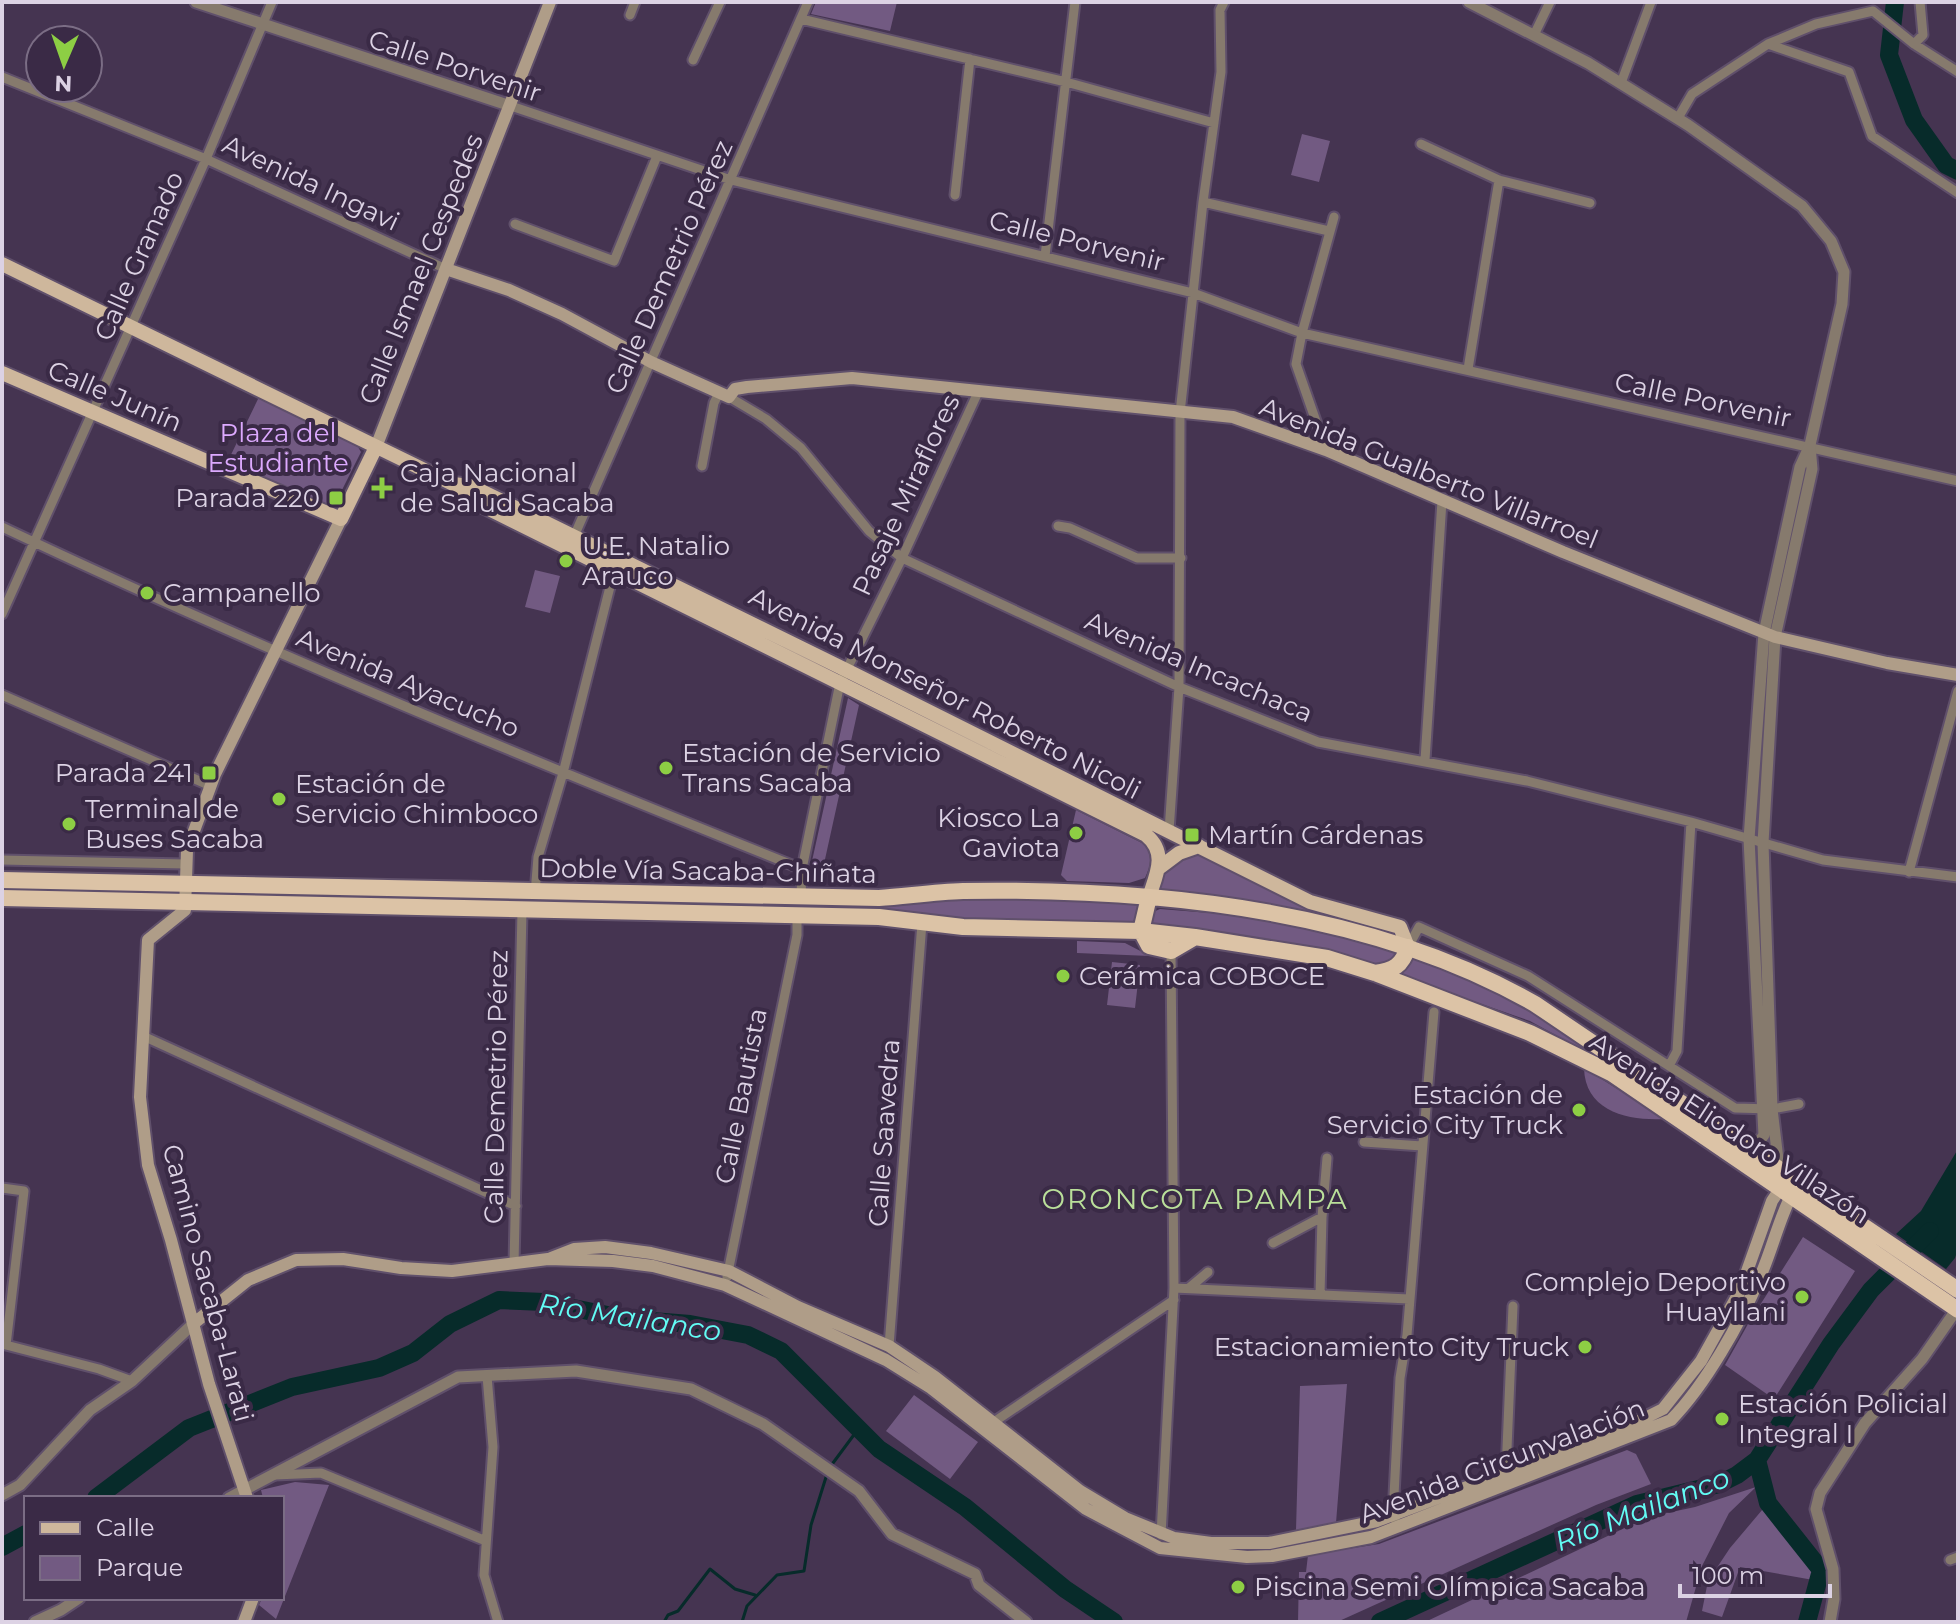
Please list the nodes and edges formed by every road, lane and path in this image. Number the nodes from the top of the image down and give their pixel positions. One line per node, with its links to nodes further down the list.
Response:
1 (196, 2): 15 (street, Calle Porvenir)
2 (272, 2): 15 (street, Calle Granado)
3 (550, 2): 25 (main road, Calle Ismael Cespedes)
4 (635, 2): 13 (street)
5 (720, 2): 20 (street)
6 (808, 2): 14 (street, Calle Demetrio Pérez)
7 (1075, 2): 23 (street)
8 (1224, 2): 27 (street)
9 (1469, 2): 16 (street)
10 (1550, 2): 16 (street)
11 (1651, 2): 24 (street)
12 (1920, 2): 18 (street)
13 (630, 15)
14 (801, 19): 19 (street); 31 (street, Calle Demetrio Pérez)
15 (262, 24): 25 (street, Calle Porvenir); 30 (street, Calle Granado)
16 (1534, 35): 24 (street)
17 (1768, 44): 18 (street); 26 (street); 33 (street)
18 (1914, 44): 21 (street)
19 (970, 59): 23 (street); 34 (street)
20 (693, 60)
21 (1958, 72)
22 (2, 77): 30 (street, Avenida Ingavi)
23 (1066, 82): 27 (street); 40 (street)
24 (1621, 83): 26 (street)
25 (511, 106): 29 (street, Calle Porvenir); 42 (main road, Calle Ismael Cespedes)
26 (1678, 118): 53 (street)
27 (1214, 123): 35 (street)
28 (1421, 144): 32 (street)
29 (657, 156): 31 (street, Calle Porvenir); 38 (street)
30 (206, 159): 42 (street, Avenida Ingavi); 44 (street, Calle Granado)
31 (731, 180): 40 (street, Calle Porvenir); 46 (street, Calle Demetrio Pérez)
32 (1499, 180): 36 (street); 47 (street)
33 (1958, 193)
34 (955, 195)
35 (1203, 202): 39 (street); 43 (street)
36 (1590, 203)
37 (1334, 217): 39 (street)
38 (515, 224)
39 (1329, 231): 45 (street)
40 (1045, 256): 43 (street, Calle Porvenir)
41 (2, 264): 44 (main road, Avenida Monseñor Roberto Nicoli)
42 (446, 269): 46 (main road, Avenida Ingavi); 54 (main road, Calle Ismael Cespedes)
43 (1193, 293): 45 (street, Calle Porvenir); 52 (street)
44 (131, 328): 51 (street, Calle Granado); 54 (main road, Avenida Monseñor Roberto Nicoli)
45 (1302, 333): 47 (street, Calle Porvenir); 55 (street)
46 (651, 362): 50 (main road, Avenida Ingavi); 63 (street, Calle Demetrio Pérez)
47 (1468, 369): 53 (street, Calle Porvenir)
48 (2, 373): 51 (main road, Calle Junín)
49 (979, 390): 50 (main road, Avenida Gualberto Villarroel); 52 (main road, Avenida Gualberto Villarroel); 64 (street, Pasaje Miraflores)
50 (724, 395): 56 (street); 64 (street, Avenida Incachaca)
51 (93, 413): 59 (main road, Calle Junín); 62 (street, Calle Granado)
52 (1180, 413): 55 (main road, Avenida Gualberto Villarroel); 65 (street)
53 (1810, 445): 57 (street, Calle Porvenir); 68 (street)
54 (376, 447): 59 (main road, Calle Ismael Cespedes); 63 (main road, Avenida Monseñor Roberto Nicoli)
55 (1326, 450): 58 (main road, Avenida Gualberto Villarroel)
56 (702, 466)
57 (1958, 481)
58 (1442, 501): 68 (main road, Avenida Gualberto Villarroel); 75 (street)
59 (341, 519): 69 (main road, Calle Ismael Cespedes)
60 (1058, 526): 65 (street)
61 (2, 527): 62 (street, Avenida Ayacucho)
62 (34, 542): 67 (street, Calle Granado); 69 (street, Avenida Ayacucho)
63 (571, 542): 66 (main road, Avenida Monseñor Roberto Nicoli)
64 (902, 558): 71 (street, Pasaje Miraflores); 72 (street, Avenida Incachaca)
65 (1181, 558): 72 (street)
66 (616, 564): 71 (main road, Avenida Monseñor Roberto Nicoli); 76 (street)
67 (2, 614)
68 (1770, 635): 70 (main road, Avenida Gualberto Villarroel); 80 (street); 81 (street)
69 (277, 651): 76 (street, Avenida Ayacucho); 77 (main road, Calle Ismael Cespedes)
70 (1958, 675)
71 (843, 676): 79 (main road, Avenida Monseñor Roberto Nicoli); 85 (main road, Avenida Monseñor Roberto Nicoli); 86 (street, Pasaje Miraflores)
72 (1179, 687): 75 (street, Avenida Incachaca); 79 (street)
73 (1958, 691): 87 (street)
74 (2, 695): 77 (street)
75 (1425, 760): 78 (street, Avenida Incachaca)
76 (563, 773): 86 (street, Avenida Ayacucho); 91 (street)
77 (211, 786): 84 (main road, Calle Ismael Cespedes)
78 (1691, 822): 80 (street, Avenida Incachaca); 106 (street)
79 (1169, 831): 82 (main road, Avenida Monseñor Roberto Nicoli)
80 (1749, 839): 81 (street, Avenida Incachaca); 108 (street)
81 (1763, 843): 87 (street, Avenida Incachaca); 108 (street)
82 (1199, 846): 85 (main road); 101 (main road, Avenida Monseñor Roberto Nicoli)
83 (2, 860): 84 (street)
84 (185, 864): 90 (main road, Calle Ismael Cespedes)
85 (1159, 868): 93 (main road)
86 (802, 869): 92 (street, Pasaje Miraflores)
87 (1909, 872): 88 (street, Avenida Incachaca)
88 (1958, 877)
89 (2, 880): 90 (highway, Doble Vía Sacaba-Chiñata)
90 (187, 885): 91 (highway, Doble Vía Sacaba-Chiñata); 95 (main road, Calle Ismael Cespedes)
91 (535, 893): 92 (highway, Doble Vía Sacaba-Chiñata)
92 (801, 896): 93 (highway, Doble Vía Sacaba-Chiñata)
93 (1149, 897): 99 (highway); 101 (highway, Doble Vía Sacaba-Chiñata)
94 (2, 898): 95 (highway, Doble Vía Sacaba-Chiñata)
95 (187, 902): 96 (highway, Doble Vía Sacaba-Chiñata); 105 (main road, Camino Sacaba-Larati)
96 (522, 911): 97 (highway, Doble Vía Sacaba-Chiñata); 116 (street, Calle Demetrio Pérez)
97 (797, 916): 98 (highway, Doble Vía Sacaba-Chiñata); 122 (street, Calle Bautista)
98 (922, 923): 99 (highway, Doble Vía Sacaba-Chiñata); 135 (street, Calle Saavedra)
99 (1141, 931): 100 (highway, Doble Vía Sacaba-Chiñata); 102 (highway)
100 (1195, 937): 102 (highway); 103 (highway, Doble Vía Sacaba-Chiñata)
101 (1408, 947): 103 (highway); 106 (street); 111 (highway, Avenida Eliodoro Villazón)
102 (1171, 951): 125 (street)
103 (1375, 973): 115 (highway, Avenida Eliodoro Villazón)
104 (1434, 1012): 110 (street)
105 (143, 1036): 116 (street); 133 (main road, Camino Sacaba-Larati)
106 (1669, 1066): 108 (street)
107 (1799, 1104): 108 (street)
108 (1767, 1109): 111 (street); 113 (street)
109 (1364, 1142): 110 (street)
110 (1422, 1146): 129 (street)
111 (1753, 1150): 113 (highway, Avenida Eliodoro Villazón)
112 (1327, 1158): 118 (street)
113 (1779, 1168): 117 (highway, Avenida Eliodoro Villazón)
114 (2, 1188): 134 (street)
115 (1786, 1192): 117 (highway, Avenida Eliodoro Villazón); 138 (main road, Avenida Circunvalación); 139 (main road, Avenida Circunvalación)
116 (516, 1206): 121 (street, Calle Demetrio Pérez)
117 (1822, 1207): 127 (highway, Avenida Eliodoro Villazón)
118 (1322, 1217): 119 (street); 128 (street)
119 (1273, 1243)
120 (548, 1259): 121 (main road, Avenida Circunvalación); 122 (main road, Avenida Circunvalación); 124 (main road, Avenida Circunvalación)
121 (514, 1264): 133 (main road, Avenida Circunvalación)
122 (729, 1271): 124 (street, Calle Bautista); 135 (main road, Avenida Circunvalación)
123 (1208, 1272): 126 (street)
124 (725, 1285): 140 (main road, Avenida Circunvalación)
125 (1174, 1288): 126 (street); 130 (street)
126 (1189, 1288): 128 (street)
127 (1948, 1289): 132 (highway, Avenida Eliodoro Villazón)
128 (1320, 1295): 129 (street)
129 (1409, 1299): 146 (street)
130 (1174, 1300): 140 (street); 148 (street)
131 (1513, 1306): 142 (street)
132 (1958, 1310): 155 (street)
133 (193, 1324): 137 (street); 144 (main road, Camino Sacaba-Larati)
134 (4, 1344): 137 (street)
135 (889, 1346): 140 (main road, Avenida Circunvalación)
136 (487, 1376): 143 (street); 147 (street); 154 (street)
137 (132, 1381): 145 (street)
138 (1679, 1390): 139 (street); 141 (main road, Avenida Circunvalación)
139 (1691, 1399): 141 (main road, Avenida Circunvalación)
140 (989, 1426): 148 (main road, Avenida Circunvalación)
141 (1635, 1429): 142 (main road, Avenida Circunvalación); 146 (main road, Avenida Circunvalación)
142 (1506, 1472): 146 (main road, Avenida Circunvalación)
143 (273, 1475): 144 (street); 147 (street)
144 (246, 1493)
145 (2, 1495)
146 (1395, 1521): 148 (main road, Avenida Circunvalación)
147 (486, 1541): 153 (street)
148 (1160, 1542)
149 (76, 1600): 151 (street)
150 (252, 1600): 152 (main road)
151 (35, 1622)
152 (244, 1622)
153 (498, 1622)
154 (1026, 1622)
155 (1830, 1622)

